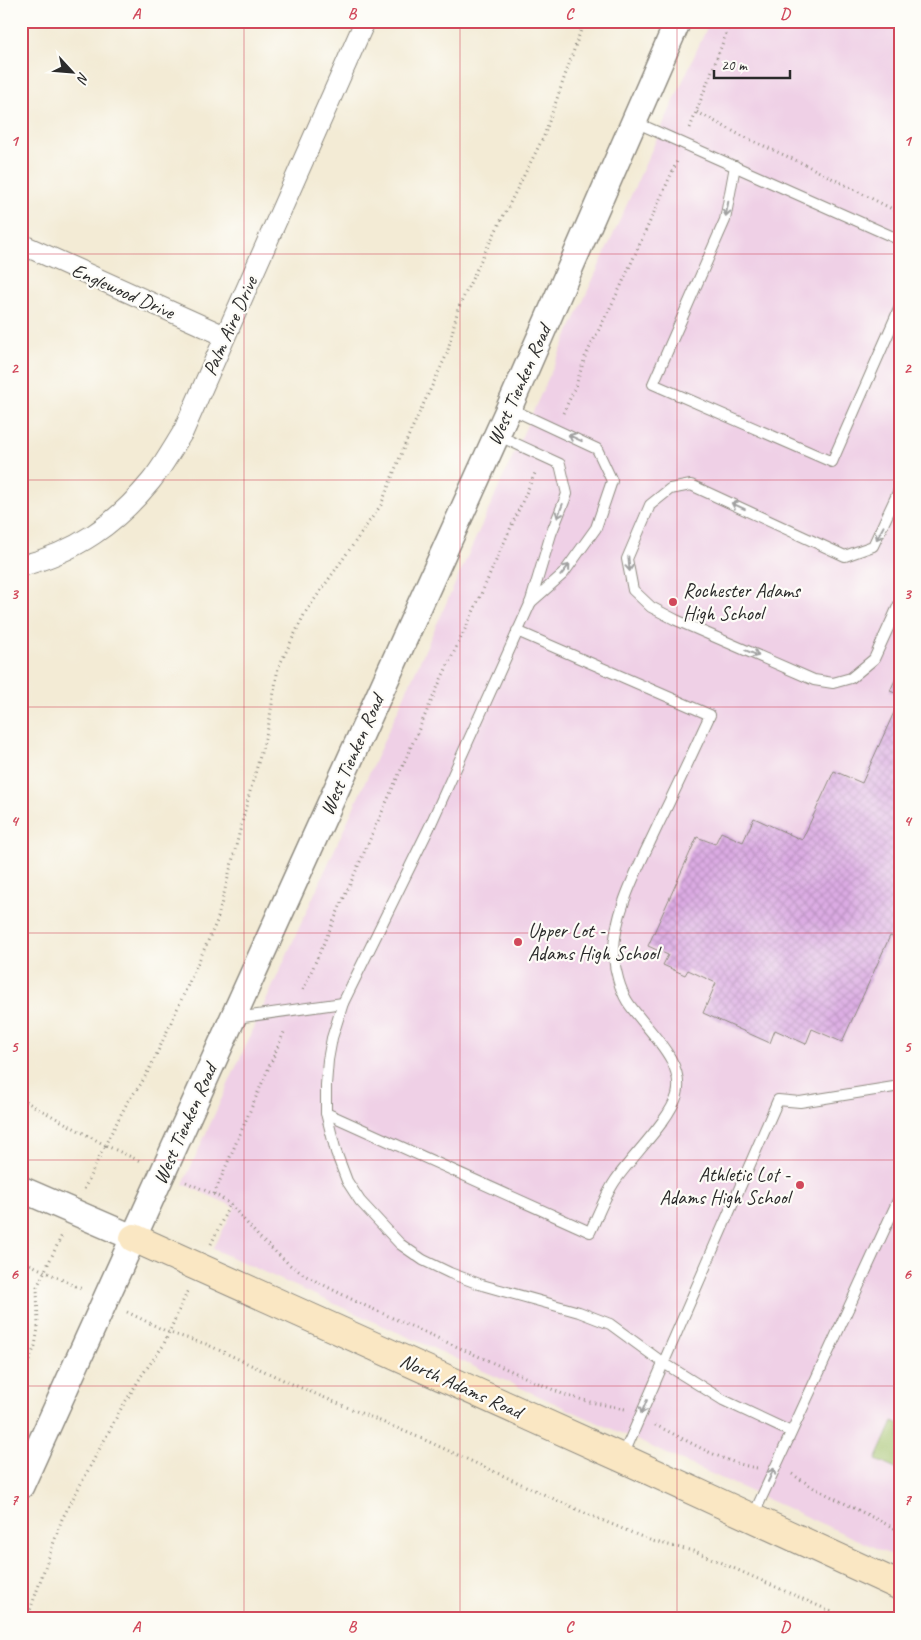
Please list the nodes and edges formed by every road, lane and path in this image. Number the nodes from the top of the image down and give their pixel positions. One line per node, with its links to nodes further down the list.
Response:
1 (365, 21): 13 (street, Palm Aire Drive)
2 (584, 21): 29 (path)
3 (678, 21): 6 (street, West Tienken Road)
4 (731, 21): 5 (path)
5 (697, 112): 7 (path); 9 (path)
6 (634, 122): 7 (lane); 14 (street, West Tienken Road)
7 (685, 144): 8 (lane); 15 (path)
8 (735, 166): 10 (lane); 12 (lane, one-way to 12)
9 (900, 213)
10 (900, 240)
11 (21, 244): 13 (street, Englewood Drive)
12 (900, 307)
13 (225, 336): 19 (street, Palm Aire Drive)
14 (509, 408): 15 (lane); 16 (street, West Tienken Road)
15 (556, 429): 21 (lane, one-way to 15)
16 (497, 435): 17 (lane); 25 (street, West Tienken Road)
17 (543, 456): 21 (lane, one-way to 21); 24 (path)
18 (900, 488): 20 (lane, one-way to 20)
19 (21, 566)
20 (900, 602)
21 (530, 604): 22 (lane)
22 (518, 631): 23 (lane); 28 (lane)
23 (344, 1003): 24 (lane); 28 (lane)
24 (294, 1010): 25 (lane); 33 (path)
25 (232, 1019): 35 (street, West Tienken Road)
26 (900, 1086): 41 (lane)
27 (21, 1099): 29 (path)
28 (326, 1113): 41 (lane)
29 (105, 1145): 30 (path)
30 (131, 1157)
31 (199, 1188): 33 (path)
32 (21, 1189): 35 (street, North Adams Road)
33 (214, 1194): 43 (path)
34 (900, 1196): 45 (lane)
35 (134, 1238): 46 (main road, North Adams Road); 49 (street, West Tienken Road)
36 (21, 1260): 37 (path)
37 (45, 1271): 38 (path); 42 (path)
38 (68, 1282)
39 (146, 1321): 40 (path)
40 (170, 1333): 53 (path); 54 (path)
41 (662, 1362): 45 (lane); 46 (lane, one-way to 46)
42 (21, 1379)
43 (624, 1408)
44 (657, 1426): 47 (path)
45 (791, 1432): 50 (lane, one-way to 45)
46 (622, 1458): 50 (main road, North Adams Road)
47 (747, 1466)
48 (795, 1474): 51 (path)
49 (21, 1486)
50 (752, 1518): 52 (main road, North Adams Road)
51 (900, 1531)
52 (900, 1586)
53 (27, 1619)
54 (848, 1619)

